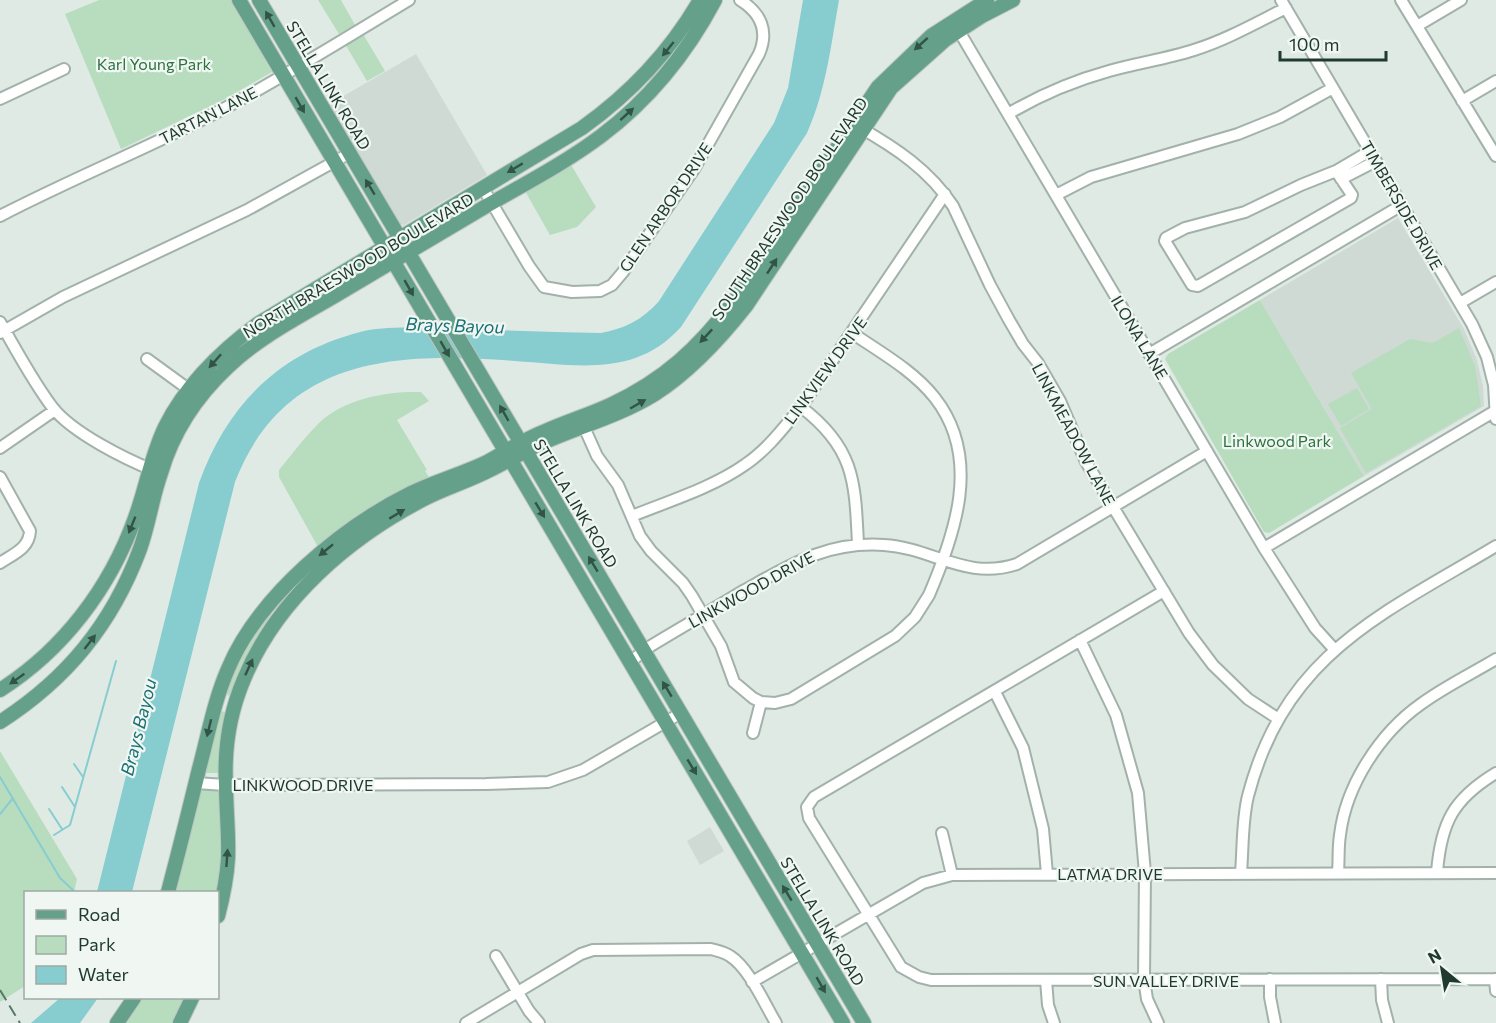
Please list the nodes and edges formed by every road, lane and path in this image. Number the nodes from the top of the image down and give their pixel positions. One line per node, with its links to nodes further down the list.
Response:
1 (239, 0): 16 (main road, STELLA LINK ROAD)
2 (260, 0): 14 (main road, STELLA LINK ROAD, one-way to 2)
3 (409, 0): 14 (street, TARTAN LANE)
4 (700, 0): 18 (main road, NORTH BRAESWOOD BOULEVARD, one-way to 18)
5 (715, 0): 20 (main road, NORTH BRAESWOOD BOULEVARD)
6 (740, 0): 34 (street, GLEN ARBOR DRIVE)
7 (987, 0): 12 (main road, SOUTH BRAESWOOD BOULEVARD)
8 (1401, 0): 13 (street)
9 (1461, 0): 13 (street)
10 (1010, 1): 12 (main road, SOUTH BRAESWOOD BOULEVARD)
11 (1284, 4): 19 (street, TIMBERSIDE DRIVE); 23 (street)
12 (956, 25): 23 (street, ILONA LANE); 24 (main road, SOUTH BRAESWOOD BOULEVARD)
13 (1417, 26): 22 (street)
14 (298, 66): 16 (street, TARTAN LANE); 26 (main road, STELLA LINK ROAD)
15 (64, 69): 21 (street)
16 (283, 75): 29 (main road, STELLA LINK ROAD, one-way to 29); 36 (street, TARTAN LANE)
17 (1496, 81): 22 (street)
18 (635, 85): 20 (main road); 31 (main road, NORTH BRAESWOOD BOULEVARD, one-way to 31)
19 (1333, 88): 25 (street, TIMBERSIDE DRIVE); 33 (street)
20 (651, 91): 34 (main road, NORTH BRAESWOOD BOULEVARD, one-way to 20)
21 (0, 99)
22 (1462, 101): 27 (street)
23 (1008, 114): 33 (street, ILONA LANE)
24 (858, 126): 32 (street, LINKMEADOW LANE); 53 (main road, SOUTH BRAESWOOD BOULEVARD, one-way to 24); 54 (main road, SOUTH BRAESWOOD BOULEVARD, one-way to 54)
25 (1370, 151): 28 (street, TIMBERSIDE DRIVE); 30 (street)
26 (350, 153): 29 (street); 37 (main road, STELLA LINK ROAD, one-way to 26)
27 (1496, 156)
28 (1376, 161): 30 (street); 35 (street, TIMBERSIDE DRIVE)
29 (334, 162): 38 (main road, STELLA LINK ROAD); 45 (street)
30 (1338, 175): 30 (street)
31 (483, 188): 34 (street, GLEN ARBOR DRIVE); 37 (main road, NORTH BRAESWOOD BOULEVARD)
32 (945, 194): 46 (street, LINKVIEW DRIVE); 60 (street, LINKMEADOW LANE)
33 (1056, 195): 47 (street, ILONA LANE)
34 (492, 203): 39 (main road, NORTH BRAESWOOD BOULEVARD)
35 (1402, 205): 42 (street, TIMBERSIDE DRIVE); 47 (street)
36 (0, 216)
37 (400, 237): 38 (main road, NORTH BRAESWOOD BOULEVARD); 39 (main road, STELLA LINK ROAD)
38 (384, 246): 40 (main road, STELLA LINK ROAD); 43 (main road, NORTH BRAESWOOD BOULEVARD)
39 (408, 252): 40 (main road, NORTH BRAESWOOD BOULEVARD); 54 (main road, STELLA LINK ROAD, one-way to 39)
40 (393, 261): 44 (main road, NORTH BRAESWOOD BOULEVARD); 57 (main road, STELLA LINK ROAD, one-way to 57)
41 (1496, 282): 42 (street)
42 (1460, 303): 52 (street, TIMBERSIDE DRIVE)
43 (281, 309): 44 (main road); 49 (main road, NORTH BRAESWOOD BOULEVARD, one-way to 49)
44 (289, 323): 49 (main road, NORTH BRAESWOOD BOULEVARD)
45 (2, 328): 51 (street)
46 (852, 333): 50 (street, LINKVIEW DRIVE); 66 (street)
47 (1149, 354): 56 (street, ILONA LANE)
48 (147, 359): 49 (street)
49 (194, 394): 58 (main road, NORTH BRAESWOOD BOULEVARD)
50 (801, 407): 61 (street, LINKVIEW DRIVE); 63 (street)
51 (55, 410): 55 (street); 58 (street)
52 (1496, 415): 65 (street)
53 (584, 427): 54 (main road, SOUTH BRAESWOOD BOULEVARD); 61 (street)
54 (524, 447): 57 (main road, SOUTH BRAESWOOD BOULEVARD); 68 (main road, STELLA LINK ROAD, one-way to 54)
55 (0, 448)
56 (1207, 451): 60 (street, LINKWOOD DRIVE); 65 (street, ILONA LANE)
57 (508, 455): 62 (main road, SOUTH BRAESWOOD BOULEVARD); 71 (main road, STELLA LINK ROAD, one-way to 71)
58 (155, 471): 70 (main road, NORTH BRAESWOOD BOULEVARD, one-way to 70); 73 (main road, NORTH BRAESWOOD BOULEVARD)
59 (0, 477): 67 (street)
60 (1111, 507): 66 (street, LINKWOOD DRIVE); 69 (street, LINKMEADOW LANE)
61 (632, 516): 75 (street)
62 (361, 531): 72 (main road, SOUTH BRAESWOOD BOULEVARD, one-way to 72); 74 (main road, SOUTH BRAESWOOD BOULEVARD)
63 (858, 544): 66 (street, LINKWOOD DRIVE); 75 (street, LINKWOOD DRIVE)
64 (1496, 546): 77 (street)
65 (1264, 548): 77 (street, ILONA LANE)
66 (942, 559): 84 (street)
67 (0, 562)
68 (607, 587): 71 (main road); 78 (main road, STELLA LINK ROAD)
69 (1164, 591): 76 (street); 87 (street, LINKMEADOW LANE)
70 (98, 594): 73 (main road); 81 (main road, NORTH BRAESWOOD BOULEVARD, one-way to 81)
71 (592, 597): 80 (main road, STELLA LINK ROAD)
72 (271, 601): 74 (main road); 83 (main road, SOUTH BRAESWOOD BOULEVARD)
73 (114, 606): 88 (main road, NORTH BRAESWOOD BOULEVARD, one-way to 73)
74 (284, 611): 85 (main road, SOUTH BRAESWOOD BOULEVARD, one-way to 74)
75 (704, 615): 78 (street, LINKWOOD DRIVE); 84 (street)
76 (1080, 640): 82 (street); 99 (street)
77 (1334, 649): 87 (street)
78 (644, 650): 80 (street, LINKWOOD DRIVE); 86 (main road, STELLA LINK ROAD, one-way to 78)
79 (1496, 659): 97 (street)
80 (630, 662): 89 (main road, STELLA LINK ROAD)
81 (0, 690)
82 (995, 692): 102 (street); 106 (street, SUN VALLEY DRIVE)
83 (217, 698): 85 (main road); 92 (main road, SOUTH BRAESWOOD BOULEVARD, one-way to 92)
84 (761, 702): 90 (street)
85 (235, 704): 93 (main road, SOUTH BRAESWOOD BOULEVARD)
86 (681, 713): 89 (street, LINKWOOD DRIVE); 95 (main road, STELLA LINK ROAD)
87 (1277, 718): 100 (street)
88 (0, 722)
89 (665, 722): 93 (street, LINKWOOD DRIVE); 94 (main road, STELLA LINK ROAD, one-way to 94)
90 (753, 733)
91 (1496, 773): 98 (street)
92 (196, 783): 93 (street, LINKWOOD DRIVE); 104 (main road, SOUTH BRAESWOOD BOULEVARD)
93 (225, 785): 105 (main road, SOUTH BRAESWOOD BOULEVARD, one-way to 93)
94 (707, 793): 95 (main road); 108 (main road, STELLA LINK ROAD)
95 (746, 823): 107 (main road, STELLA LINK ROAD, one-way to 95)
96 (942, 833): 103 (street)
97 (1338, 872): 98 (street, LATMA DRIVE); 100 (street, LATMA DRIVE)
98 (1437, 872): 101 (street, LATMA DRIVE)
99 (1145, 873): 100 (street, LATMA DRIVE); 102 (street, LATMA DRIVE); 110 (street)
100 (1241, 873)
101 (1496, 873)
102 (1047, 874): 103 (street, LATMA DRIVE)
103 (952, 875): 106 (street, LATMA DRIVE)
104 (168, 891)
105 (219, 910)
106 (868, 914): 107 (street, LATMA DRIVE); 113 (street, SUN VALLEY DRIVE)
107 (817, 944): 108 (street, LATMA DRIVE); 126 (main road, STELLA LINK ROAD)
108 (802, 952): 115 (street, LATMA DRIVE); 125 (main road, STELLA LINK ROAD, one-way to 125)
109 (496, 956): 117 (street)
110 (1144, 979): 113 (street, SUN VALLEY DRIVE); 114 (street, SUN VALLEY DRIVE); 128 (street)
111 (1381, 979): 112 (street, SUN VALLEY DRIVE); 114 (street, SUN VALLEY DRIVE); 130 (street)
112 (1496, 979): 116 (street)
113 (1046, 980): 127 (street)
114 (1270, 980): 129 (street)
115 (752, 982): 117 (street); 124 (street)
116 (1496, 991)
117 (517, 992): 122 (street); 123 (street)
118 (133, 999): 120 (main road)
119 (192, 999): 121 (main road)
120 (117, 1023)
121 (180, 1023)
122 (466, 1023)
123 (539, 1023)
124 (776, 1023)
125 (843, 1023)
126 (864, 1023)
127 (1054, 1023)
128 (1158, 1023)
129 (1275, 1023)
130 (1388, 1023)

